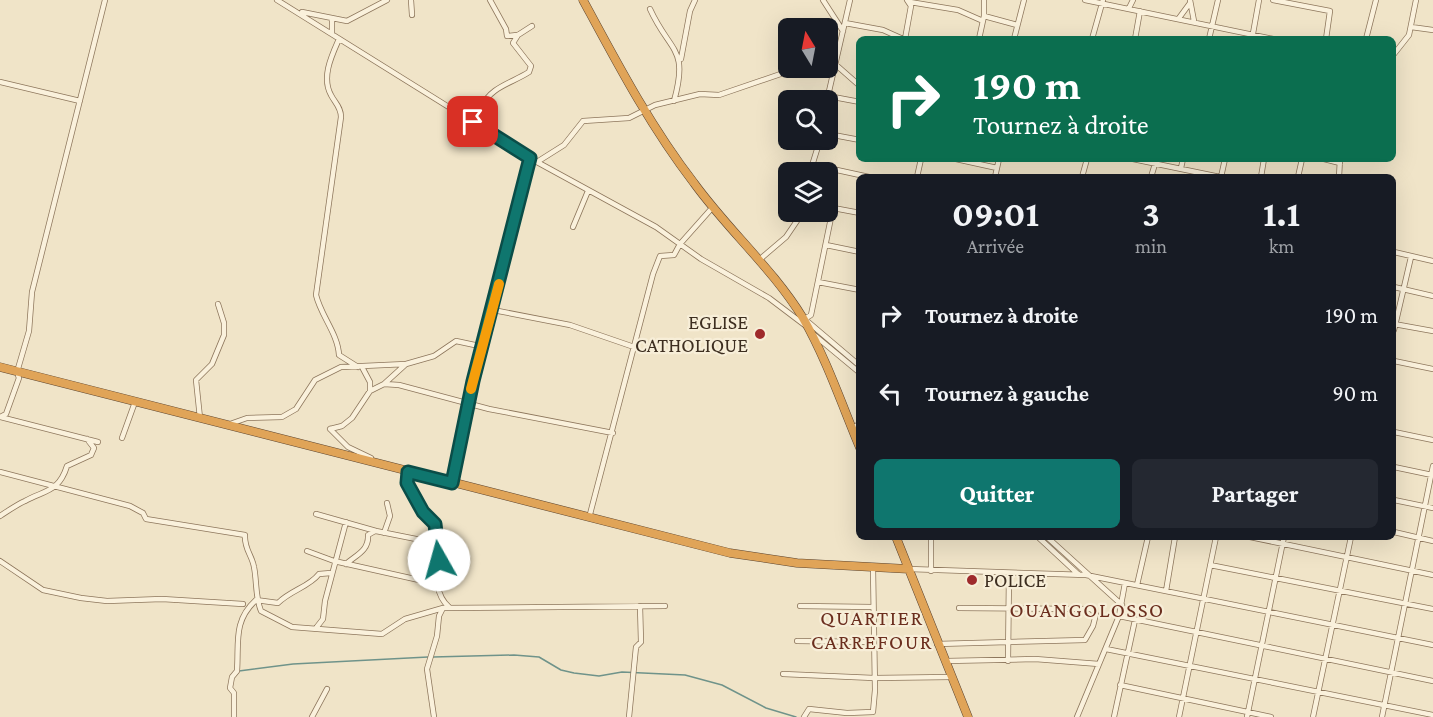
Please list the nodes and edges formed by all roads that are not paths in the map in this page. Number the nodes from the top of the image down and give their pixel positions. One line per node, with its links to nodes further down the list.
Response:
1 (105, 0): 61 (street)
2 (277, 0): 26 (street)
3 (387, 0): 28 (street)
4 (490, 0): 40 (street)
5 (583, 0): 64 (highway)
6 (695, 0): 55 (street)
7 (823, 0): 38 (street)
8 (850, 0): 32 (street)
9 (908, 0): 29 (street); 42 (street)
10 (984, 0): 29 (street)
11 (1024, 0): 33 (street)
12 (1085, 0): 20 (street)
13 (1133, 0): 23 (street)
14 (1218, 0): 34 (street)
15 (1259, 0): 49 (street)
16 (1273, 0): 22 (street)
17 (1376, 0): 51 (street)
18 (1416, 0): 36 (street)
19 (414, 1): 27 (street)
20 (1103, 2): 23 (street); 45 (street)
21 (1190, 2): 30 (street); 31 (street)
22 (1299, 2): 50 (street)
23 (1129, 8): 25 (street)
24 (650, 9): 55 (street)
25 (1140, 10): 30 (street); 46 (street)
26 (296, 11): 28 (street); 39 (street)
27 (412, 15)
28 (332, 18): 39 (street)
29 (983, 18): 33 (street); 43 (street)
30 (1179, 18): 31 (street)
31 (1194, 21): 34 (street)
32 (845, 23): 38 (street); 41 (street)
33 (1017, 25): 44 (street)
34 (1212, 25): 47 (street); 48 (street)
35 (532, 26): 40 (street)
36 (1411, 27): 37 (street); 53 (street)
37 (1433, 30)
38 (843, 31): 54 (street)
39 (332, 34): 52 (street)
40 (518, 35): 65 (street)
41 (897, 36)
42 (904, 36)
43 (980, 36)
44 (1015, 36)
45 (1093, 36)
46 (1135, 36)
47 (1210, 36)
48 (1250, 36)
49 (1253, 36)
50 (1326, 36)
51 (1367, 36)
52 (339, 39): 65 (street); 114 (street)
53 (1396, 52)
54 (838, 53)
55 (681, 62): 62 (street)
56 (838, 68): 59 (street)
57 (778, 75): 62 (street)
58 (0, 82): 61 (street)
59 (856, 83)
60 (838, 99): 63 (street)
61 (80, 101): 117 (street)
62 (674, 101): 64 (street)
63 (856, 102)
64 (643, 110): 69 (street); 83 (highway)
65 (492, 134): 68 (street)
66 (838, 136): 67 (street)
67 (856, 139)
68 (530, 158): 69 (street); 102 (street)
69 (537, 162): 82 (street)
70 (970, 162): 75 (street)
71 (998, 162): 75 (street)
72 (1146, 162): 74 (street)
73 (1182, 162): 76 (street)
74 (1155, 164): 76 (street); 80 (street)
75 (997, 168): 79 (street)
76 (1180, 168): 81 (street)
77 (838, 170): 78 (street)
78 (856, 174)
79 (996, 174)
80 (1152, 174)
81 (1207, 174)
82 (588, 191): 88 (street); 89 (street)
83 (712, 208): 89 (street); 94 (highway)
84 (838, 208): 85 (street)
85 (856, 212)
86 (796, 222): 94 (street)
87 (829, 222): 90 (street)
88 (573, 227)
89 (680, 244): 106 (street); 109 (street)
90 (826, 245): 91 (street); 96 (street)
91 (856, 251)
92 (1396, 253): 93 (street)
93 (1411, 257): 95 (street); 98 (street)
94 (759, 260): 104 (highway)
95 (1433, 261)
96 (818, 282): 99 (street); 104 (street)
97 (1396, 288): 98 (street)
98 (1402, 289): 100 (street); 103 (street)
99 (856, 290)
100 (1433, 296)
101 (218, 304): 123 (street)
102 (493, 310): 108 (street); 109 (street)
103 (1396, 317)
104 (803, 320): 106 (highway); 111 (street)
105 (1396, 326): 107 (street)
106 (809, 330): 116 (street); 125 (highway)
107 (1433, 332)
108 (484, 347): 112 (street); 121 (street)
109 (634, 347): 127 (street)
110 (1396, 361): 115 (street)
111 (856, 362)
112 (406, 364): 114 (street); 118 (street)
113 (0, 367): 117 (highway)
114 (360, 367): 119 (street); 124 (street)
115 (1433, 369)
116 (856, 370)
117 (17, 372): 120 (highway); 122 (street)
118 (384, 384): 119 (street); 121 (street)
119 (370, 390): 132 (street)
120 (135, 402): 123 (highway); 128 (street)
121 (468, 404): 127 (street); 138 (street)
122 (0, 417): 129 (street)
123 (200, 418): 124 (highway)
124 (227, 425): 132 (highway)
125 (855, 426)
126 (1396, 432): 130 (street)
127 (613, 433): 146 (street)
128 (122, 438)
129 (87, 439): 131 (street); 139 (street)
130 (1433, 440)
131 (98, 442)
132 (379, 464): 136 (highway)
133 (1433, 466): 137 (street)
134 (1396, 467): 137 (street)
135 (0, 472): 139 (street)
136 (408, 472): 138 (highway); 182 (street)
137 (1432, 475): 142 (street)
138 (452, 483): 146 (highway)
139 (57, 486): 145 (street); 187 (street)
140 (1396, 500): 142 (street)
141 (387, 503): 150 (street)
142 (1424, 506): 143 (street); 151 (street)
143 (1433, 508)
144 (316, 514): 147 (street)
145 (0, 516)
146 (589, 518): 171 (highway)
147 (346, 522): 148 (street); 168 (street)
148 (376, 531): 150 (street); 169 (street)
149 (1396, 532): 151 (street)
150 (384, 533): 162 (street)
151 (1419, 538): 163 (street); 174 (street)
152 (897, 540): 172 (highway)
153 (931, 540): 173 (street)
154 (1041, 540): 177 (street)
155 (1050, 540): 178 (street)
156 (1147, 540): 183 (street)
157 (1174, 540): 184 (street)
158 (1215, 540): 170 (street)
159 (1266, 540): 164 (street)
160 (1284, 540): 164 (street)
161 (1351, 540): 166 (street)
162 (426, 541)
163 (1433, 541)
164 (1283, 543): 166 (street); 180 (street)
165 (307, 551): 168 (street)
166 (1348, 558): 174 (street); 185 (street)
167 (0, 561): 188 (street)
168 (334, 561): 169 (street); 175 (street)
169 (346, 564): 182 (street)
170 (1210, 565): 180 (street); 186 (street)
171 (873, 568): 172 (highway); 194 (street)
172 (909, 569): 173 (street); 209 (highway)
173 (931, 570): 176 (street)
174 (1412, 570): 179 (street); 189 (street)
175 (331, 573): 187 (street); 203 (street)
176 (1009, 573): 177 (street); 198 (street)
177 (1078, 574): 178 (street)
178 (1086, 575): 181 (street); 190 (street)
179 (1433, 575)
180 (1275, 578): 185 (street); 199 (street)
181 (1125, 583): 183 (street); 190 (street)
182 (437, 584): 195 (street)
183 (1137, 585): 184 (street)
184 (1166, 591): 186 (street)
185 (1341, 591): 189 (street); 202 (street)
186 (1203, 597): 199 (street); 204 (street)
187 (256, 600): 203 (street); 232 (street)
188 (243, 604)
189 (1405, 604): 197 (street); 205 (street)
190 (1122, 605): 200 (street)
191 (640, 606): 192 (street); 195 (street); 235 (street)
192 (665, 606)
193 (800, 606): 194 (street)
194 (872, 607): 208 (street)
195 (446, 608): 203 (street); 234 (street)
196 (959, 608): 198 (street)
197 (1433, 609)
198 (1009, 610): 207 (street); 207 (street)
199 (1269, 610): 202 (street); 211 (street)
200 (1119, 616): 201 (street); 212 (street)
201 (1135, 620): 204 (street); 213 (street)
202 (1333, 625): 205 (street); 214 (street)
203 (316, 628)
204 (1196, 632): 211 (street); 218 (street)
205 (1397, 639): 210 (street); 219 (street)
206 (797, 641): 208 (street)
207 (1008, 641): 209 (street); 215 (street)
208 (872, 642): 222 (street)
209 (937, 644): 216 (highway)
210 (1433, 645)
211 (1262, 646): 214 (street); 223 (street)
212 (1106, 649): 213 (street); 217 (street)
213 (1126, 654): 218 (street); 225 (street)
214 (1326, 657): 219 (street); 227 (street)
215 (1008, 661): 216 (street); 217 (street)
216 (945, 662): 221 (highway)
217 (1099, 664): 238 (street)
218 (1190, 665): 223 (street); 228 (street)
219 (1391, 672): 224 (street); 229 (street)
220 (783, 674): 222 (street)
221 (951, 677): 222 (street); 237 (highway)
222 (874, 678): 236 (street)
223 (1256, 678): 227 (street); 230 (street)
224 (1433, 681)
225 (1120, 685): 228 (street); 239 (street)
226 (327, 689): 233 (street)
227 (1320, 693): 229 (street); 242 (street)
228 (1183, 698): 230 (street); 240 (street)
229 (1384, 705): 231 (street); 243 (street)
230 (1248, 715): 241 (street)
231 (1433, 715)
232 (233, 716)
233 (312, 717)
234 (434, 717)
235 (629, 717)
236 (804, 717)
237 (968, 717)
238 (1077, 717)
239 (1114, 717)
240 (1179, 717)
241 (1271, 717)
242 (1313, 717)
243 (1382, 717)

